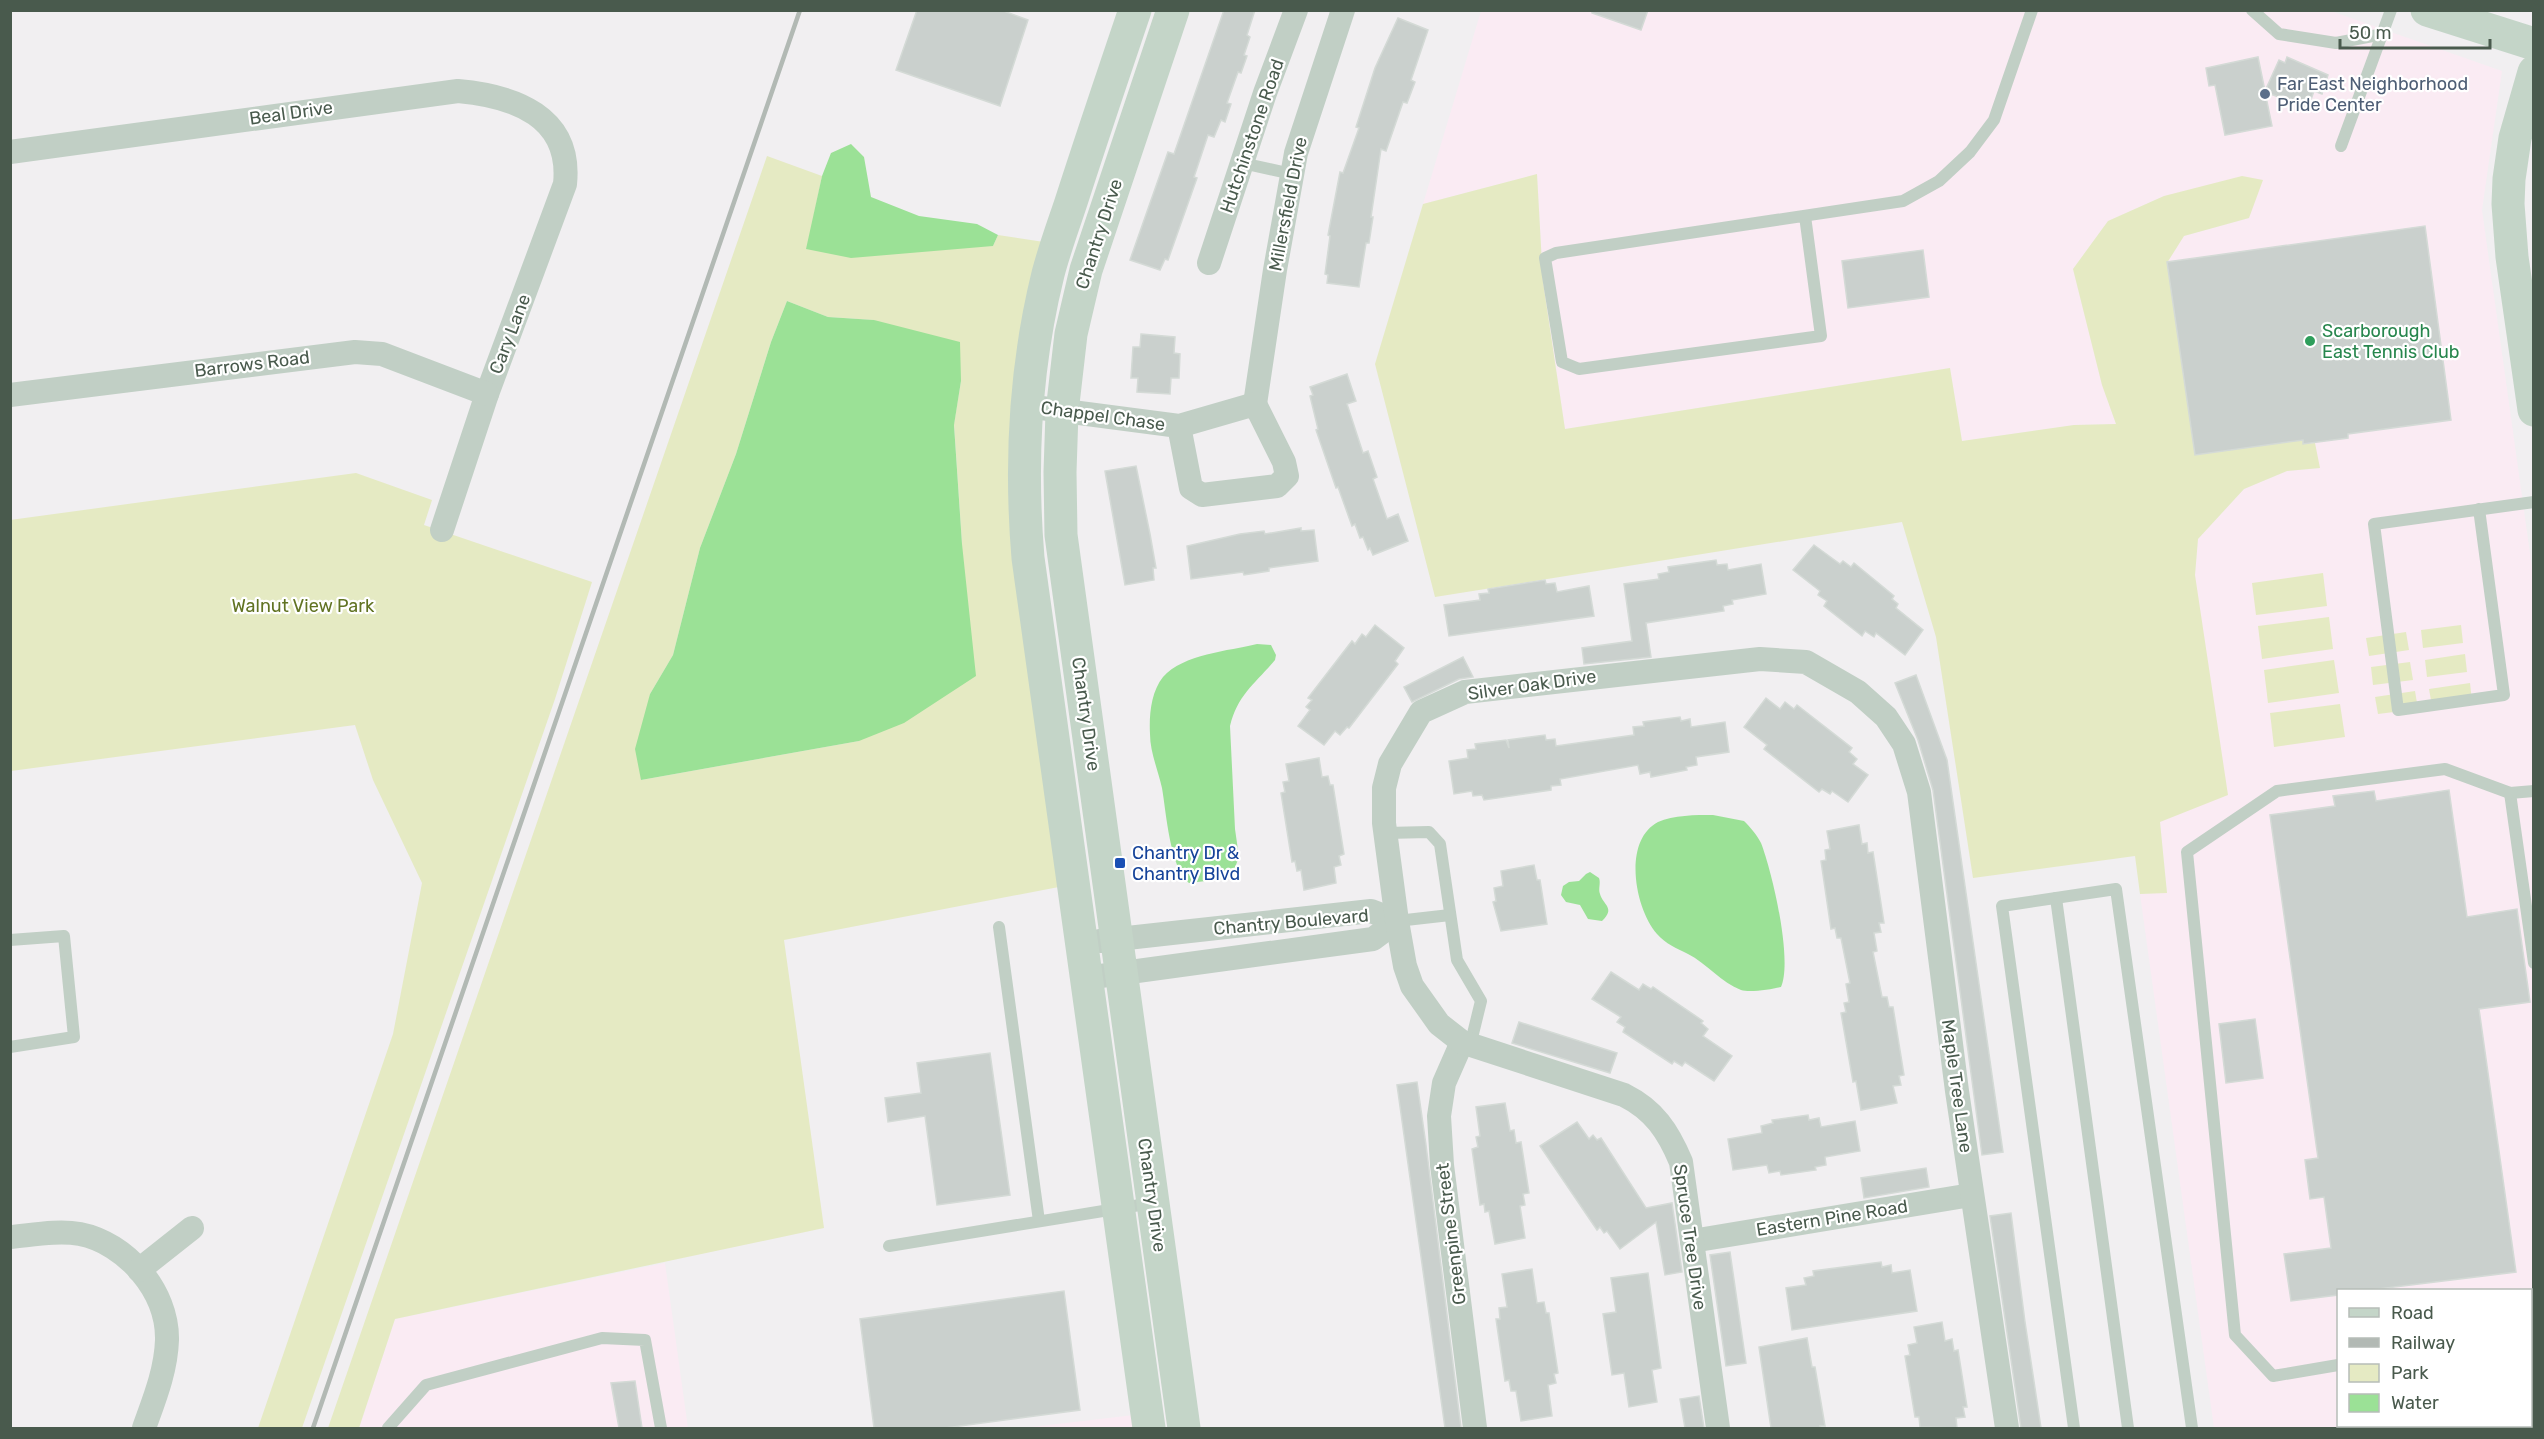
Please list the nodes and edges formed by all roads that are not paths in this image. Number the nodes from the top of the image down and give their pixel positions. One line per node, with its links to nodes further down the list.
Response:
1 (1135, 10): 22 (street, Chantry Drive)
2 (1173, 10): 24 (street, Chantry Drive)
3 (1296, 10): 15 (street, Hutchinstone Road)
4 (1343, 10): 16 (street, Millersfield Drive)
5 (2032, 10): 17 (lane)
6 (2252, 10): 9 (lane)
7 (2391, 10): 9 (lane)
8 (2427, 10): 10 (street)
9 (2383, 34): 13 (lane)
10 (2534, 44)
11 (2534, 72): 23 (street)
12 (559, 136): 14 (street, Beal Drive); 19 (street, Cary Lane)
13 (2341, 146)
14 (10, 152)
15 (1242, 163): 16 (lane); 18 (street, Hutchinstone Road)
16 (1292, 174): 21 (street, Millersfield Drive)
17 (1805, 216): 17 (lane)
18 (1209, 262)
19 (487, 394): 20 (street, Barrows Road); 28 (street, Cary Lane)
20 (10, 395)
21 (1255, 404): 25 (street, Chappel Chase); 25 (street, Chappel Chase)
22 (1026, 406): 24 (street, Chappel Chase); 39 (street, Chantry Drive)
23 (2534, 410)
24 (1062, 412): 25 (street, Chappel Chase); 37 (street, Chantry Drive)
25 (1179, 426)
26 (2534, 502): 27 (lane)
27 (2479, 509): 27 (lane)
28 (442, 530)
29 (1904, 744): 32 (street, Silver Oak Drive); 45 (street, Maple Tree Lane)
30 (2534, 791): 31 (lane)
31 (2510, 793): 40 (lane); 54 (lane)
32 (1386, 833): 34 (lane); 35 (street, Silver Oak Drive)
33 (2056, 898): 63 (lane); 64 (lane); 65 (lane)
34 (1450, 915): 35 (lane); 43 (lane)
35 (1397, 921): 37 (street, Chantry Boulevard); 41 (street, Chantry Boulevard); 43 (street, Silver Oak Drive)
36 (999, 927): 48 (lane)
37 (1118, 939): 39 (street, Chantry Boulevard); 41 (street, Chantry Drive)
38 (10, 940): 44 (lane)
39 (1082, 942): 42 (street, Chantry Drive)
40 (2534, 963)
41 (1122, 974): 42 (street, Chantry Boulevard); 46 (street, Chantry Drive)
42 (1086, 978): 47 (street, Chantry Drive)
43 (1466, 1044): 51 (street, Spruce Tree Drive); 60 (street, Greenpine Street)
44 (10, 1047)
45 (1971, 1195): 51 (street, Eastern Pine Road); 62 (street, Maple Tree Lane)
46 (1153, 1203): 47 (lane); 59 (street, Chantry Drive)
47 (1118, 1209): 48 (lane); 58 (street, Chantry Drive)
48 (1039, 1221): 52 (lane)
49 (192, 1228): 53 (street)
50 (10, 1237): 53 (street)
51 (1692, 1241): 61 (street, Spruce Tree Drive)
52 (889, 1246)
53 (139, 1270): 55 (street)
54 (2337, 1365)
55 (144, 1428)
56 (388, 1428): 57 (lane)
57 (661, 1428)
58 (1149, 1428)
59 (1184, 1428)
60 (1475, 1428)
61 (1718, 1428)
62 (2007, 1428)
63 (2074, 1428)
64 (2128, 1428)
65 (2192, 1428)

